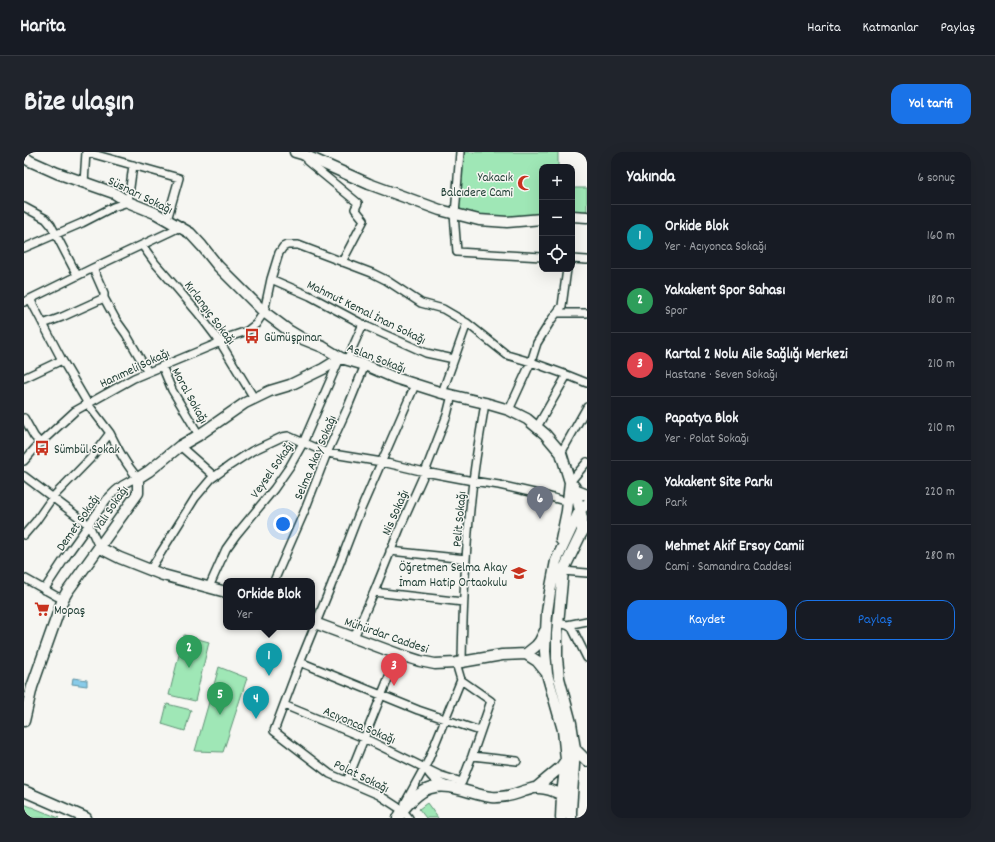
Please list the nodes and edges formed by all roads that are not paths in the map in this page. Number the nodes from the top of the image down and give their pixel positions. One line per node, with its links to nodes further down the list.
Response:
1 (86, 152): 6 (street); 7 (street)
2 (295, 152): 4 (street)
3 (460, 152): 10 (street)
4 (309, 157): 10 (street); 22 (street)
5 (24, 158): 7 (street, Süsnarı Sokağı)
6 (133, 165): 8 (street); 13 (street)
7 (84, 183): 8 (street, Süsnarı Sokağı)
8 (128, 202): 13 (street, Süsnarı Sokağı); 16 (street)
9 (24, 206): 16 (street)
10 (454, 214): 14 (street); 19 (street)
11 (575, 216): 12 (street)
12 (587, 217)
13 (167, 220): 15 (street, Süsnarı Sokağı)
14 (539, 220)
15 (180, 228): 17 (street); 29 (street, Aslan Sokağı)
16 (56, 235): 18 (street); 25 (street)
17 (142, 245): 23 (street); 35 (street, Kırlangıç Sokağı)
18 (24, 248)
19 (539, 257)
20 (575, 259): 21 (street)
21 (587, 260)
22 (342, 262): 26 (street); 32 (street)
23 (93, 268): 25 (street); 27 (street)
24 (566, 272): 30 (street)
25 (77, 275): 28 (street)
26 (271, 279): 29 (street); 34 (street, Mahmut Kemal İnan Sokağı)
27 (104, 298): 33 (street); 42 (street)
28 (27, 300): 33 (street)
29 (264, 312): 35 (street, Hanımeli Sokağı); 36 (street, Aslan Sokağı)
30 (557, 313): 31 (street); 39 (street)
31 (587, 313)
32 (467, 323): 37 (street); 39 (street)
33 (43, 324): 38 (street)
34 (363, 324): 36 (street, Veysel Sokağı); 37 (street, Mahmut Kemal İnan Sokağı)
35 (220, 342): 41 (street, Hanımeli Sokağı); 49 (street, Kırlangıç Sokağı)
36 (344, 359): 40 (street, Aslan Sokağı); 49 (street, Yalı Sokağı); 61 (street, Veysel Sokağı)
37 (454, 359): 47 (street)
38 (62, 360): 44 (street); 51 (street)
39 (531, 362): 43 (street); 53 (street)
40 (365, 365): 46 (street, Aslan Sokağı); 64 (street, Selma Akay Sokağı)
41 (162, 366): 42 (street, Hanımeli Sokağı); 59 (street, Moral Sokağı)
42 (148, 372): 51 (street, Hanımeli Sokağı)
43 (567, 375): 45 (street); 57 (street)
44 (24, 378)
45 (587, 383)
46 (415, 385): 47 (street, Aslan Sokağı); 66 (street)
47 (442, 393): 48 (street, Aslan Sokağı)
48 (452, 395): 50 (street, Aslan Sokağı); 68 (street, Nis Sokağı)
49 (254, 398): 59 (street, Yalı Sokağı)
50 (485, 403): 53 (street, Aslan Sokağı); 72 (street, Pelit Sokağı)
51 (88, 404): 58 (street); 60 (street, Hanımeli Sokağı)
52 (587, 406): 55 (street)
53 (509, 410): 57 (street, Aslan Sokağı)
54 (24, 418): 60 (street)
55 (580, 420): 56 (street); 63 (street)
56 (587, 423)
57 (537, 427): 63 (street, Aslan Sokağı)
58 (110, 433): 71 (street); 75 (street)
59 (200, 435): 62 (street, Yalı Sokağı)
60 (40, 443): 65 (street, Hanımeli Sokağı)
61 (303, 443): 64 (street); 70 (street); 91 (street, Veysel Sokağı)
62 (180, 446): 70 (street); 71 (street, Yalı Sokağı)
63 (562, 452): 73 (street, Aslan Sokağı)
64 (327, 453): 66 (street); 90 (street, Selma Akay Sokağı)
65 (24, 461)
66 (382, 462): 68 (street); 97 (street)
67 (587, 462): 73 (street)
68 (425, 472): 72 (street); 83 (street, Nis Sokağı)
69 (24, 476): 75 (street)
70 (214, 476): 86 (street)
71 (138, 478): 78 (street, Demet Sokağı); 82 (street, Yalı Sokağı)
72 (473, 481): 76 (street); 84 (street, Pelit Sokağı)
73 (570, 482): 74 (street); 76 (street); 77 (street)
74 (587, 495)
75 (52, 498): 78 (street); 80 (street)
76 (568, 502): 77 (street); 85 (street)
77 (585, 508): 81 (street); 85 (street)
78 (89, 525): 82 (street); 92 (street, Demet Sokağı)
79 (587, 526): 81 (street)
80 (24, 535)
81 (584, 538): 87 (street)
82 (99, 546): 86 (street); 95 (street, Yalı Sokağı)
83 (390, 551): 84 (street); 94 (street, Nis Sokağı)
84 (466, 559): 96 (street, Pelit Sokağı)
85 (556, 561): 101 (street)
86 (150, 570): 91 (street)
87 (563, 571): 88 (street); 100 (street)
88 (587, 573)
89 (24, 578): 92 (street)
90 (275, 578)
91 (209, 586): 93 (street)
92 (44, 590): 95 (street)
93 (223, 591)
94 (374, 592): 96 (street); 103 (street, Nis Sokağı)
95 (63, 599): 114 (street, Yalı Sokağı)
96 (463, 602): 108 (street, Pelit Sokağı)
97 (315, 620)
98 (587, 621): 100 (street)
99 (315, 622): 103 (street, Mühürdar Caddesi)
100 (563, 624): 106 (street); 117 (street)
101 (547, 626): 105 (street); 109 (street)
102 (311, 630): 107 (street)
103 (354, 637): 104 (street, Mühürdar Caddesi)
104 (398, 654): 108 (street, Mühürdar Caddesi); 111 (street)
105 (526, 654): 108 (street, Mühürdar Caddesi); 109 (street)
106 (587, 658)
107 (300, 662): 111 (street); 112 (street)
108 (459, 662): 110 (street, Pelit Sokağı)
109 (547, 674): 117 (street)
110 (461, 680): 113 (street); 115 (street)
111 (381, 696): 113 (street); 116 (street)
112 (284, 705): 116 (street, Acıyonca Sokağı); 123 (street, Polat Sokağı)
113 (446, 719): 115 (street); 122 (street)
114 (24, 721)
115 (480, 731): 118 (street)
116 (364, 738): 122 (street, Acıyonca Sokağı); 123 (street)
117 (570, 749): 119 (street); 121 (street); 131 (street)
118 (472, 756): 120 (street); 122 (street, Acıyonca Sokağı)
119 (566, 760): 125 (street); 127 (street)
120 (517, 761)
121 (587, 761)
122 (425, 767): 124 (street); 128 (street)
123 (347, 781): 128 (street, Polat Sokağı)
124 (448, 787): 125 (street); 128 (street)
125 (537, 787): 127 (street)
126 (24, 791): 129 (street)
127 (562, 795): 130 (street)
128 (403, 815)
129 (86, 818)
130 (561, 818)
131 (571, 818)

